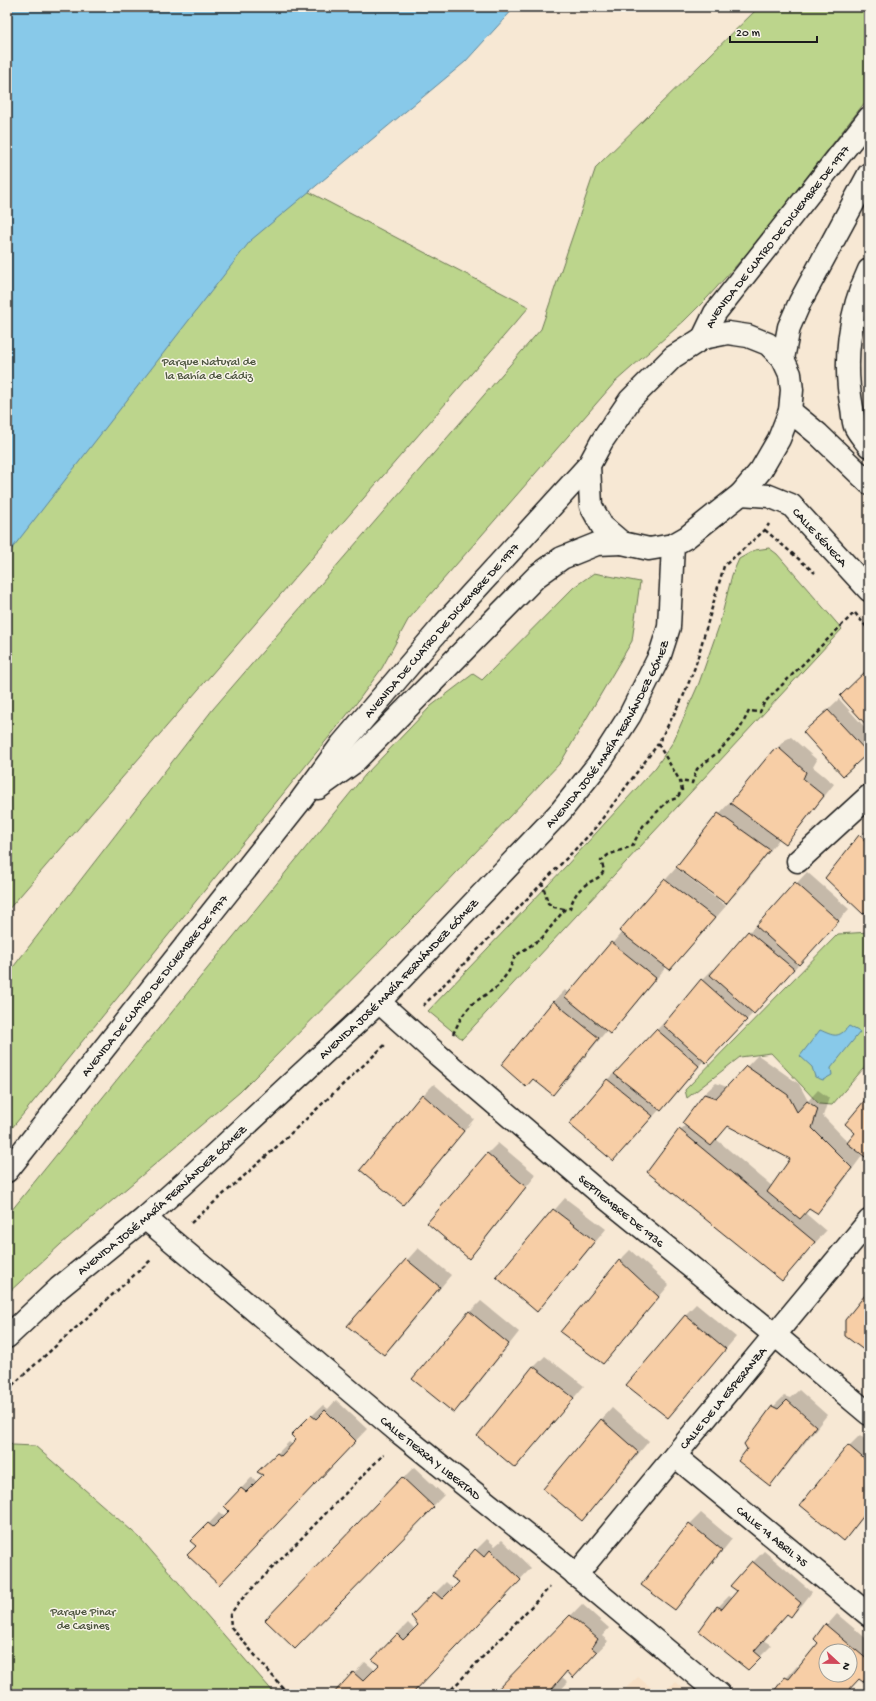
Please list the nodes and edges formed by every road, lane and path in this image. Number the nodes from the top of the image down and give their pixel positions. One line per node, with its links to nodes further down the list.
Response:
1 (869, 118): 4 (street, AVENIDA DE CUATRO DE DICIEMBRE DE 1977)
2 (869, 174): 5 (street)
3 (869, 270): 7 (street)
4 (703, 338): 5 (street); 8 (street, AVENIDA DE CUATRO DE DICIEMBRE DE 1977)
5 (782, 359): 6 (street)
6 (790, 411): 9 (street); 10 (street)
7 (869, 446)
8 (589, 465): 12 (street); 22 (street, AVENIDA DE CUATRO DE DICIEMBRE DE 1977)
9 (869, 482)
10 (741, 494): 13 (street); 15 (street, CALLE SÉNECA)
11 (765, 530): 14 (path)
12 (622, 543): 13 (street); 22 (street, AVENIDA DE CUATRO DE DICIEMBRE DE 1977)
13 (673, 544): 26 (street, AVENIDA JOSÉ MARÍA FERNÁNDEZ GÓMEZ)
14 (819, 577)
15 (869, 590)
16 (850, 608): 17 (path)
17 (854, 613): 18 (path); 20 (path)
18 (869, 630)
19 (658, 744): 20 (path)
20 (680, 780): 25 (path)
21 (869, 796): 23 (street)
22 (301, 800): 28 (street, AVENIDA DE CUATRO DE DICIEMBRE DE 1977)
23 (798, 861)
24 (542, 882): 25 (path)
25 (564, 909): 27 (path)
26 (379, 1002): 27 (street, SEPTIEMBRE DE 1936); 29 (street, AVENIDA JOSÉ MARÍA FERNÁNDEZ GÓMEZ)
27 (438, 1055): 31 (street, SEPTIEMBRE DE 1936)
28 (7, 1171)
29 (145, 1218): 32 (street, AVENIDA JOSÉ MARÍA FERNÁNDEZ GÓMEZ); 34 (street, CALLE TIERRA Y LIBERTAD)
30 (869, 1221): 31 (street, CALLE DE LA ESPERANZA)
31 (775, 1335): 33 (street, SEPTIEMBRE DE 1936); 35 (street, CALLE DE LA ESPERANZA)
32 (7, 1337)
33 (869, 1414)
34 (401, 1434): 36 (street, CALLE TIERRA Y LIBERTAD); 38 (path)
35 (675, 1456): 36 (street, CALLE DE LA ESPERANZA); 37 (street, CALLE 14 ABRIL 75)
36 (572, 1571): 39 (path); 40 (street, CALLE TIERRA Y LIBERTAD)
37 (869, 1615)
38 (288, 1694)
39 (447, 1694)
40 (719, 1694)

